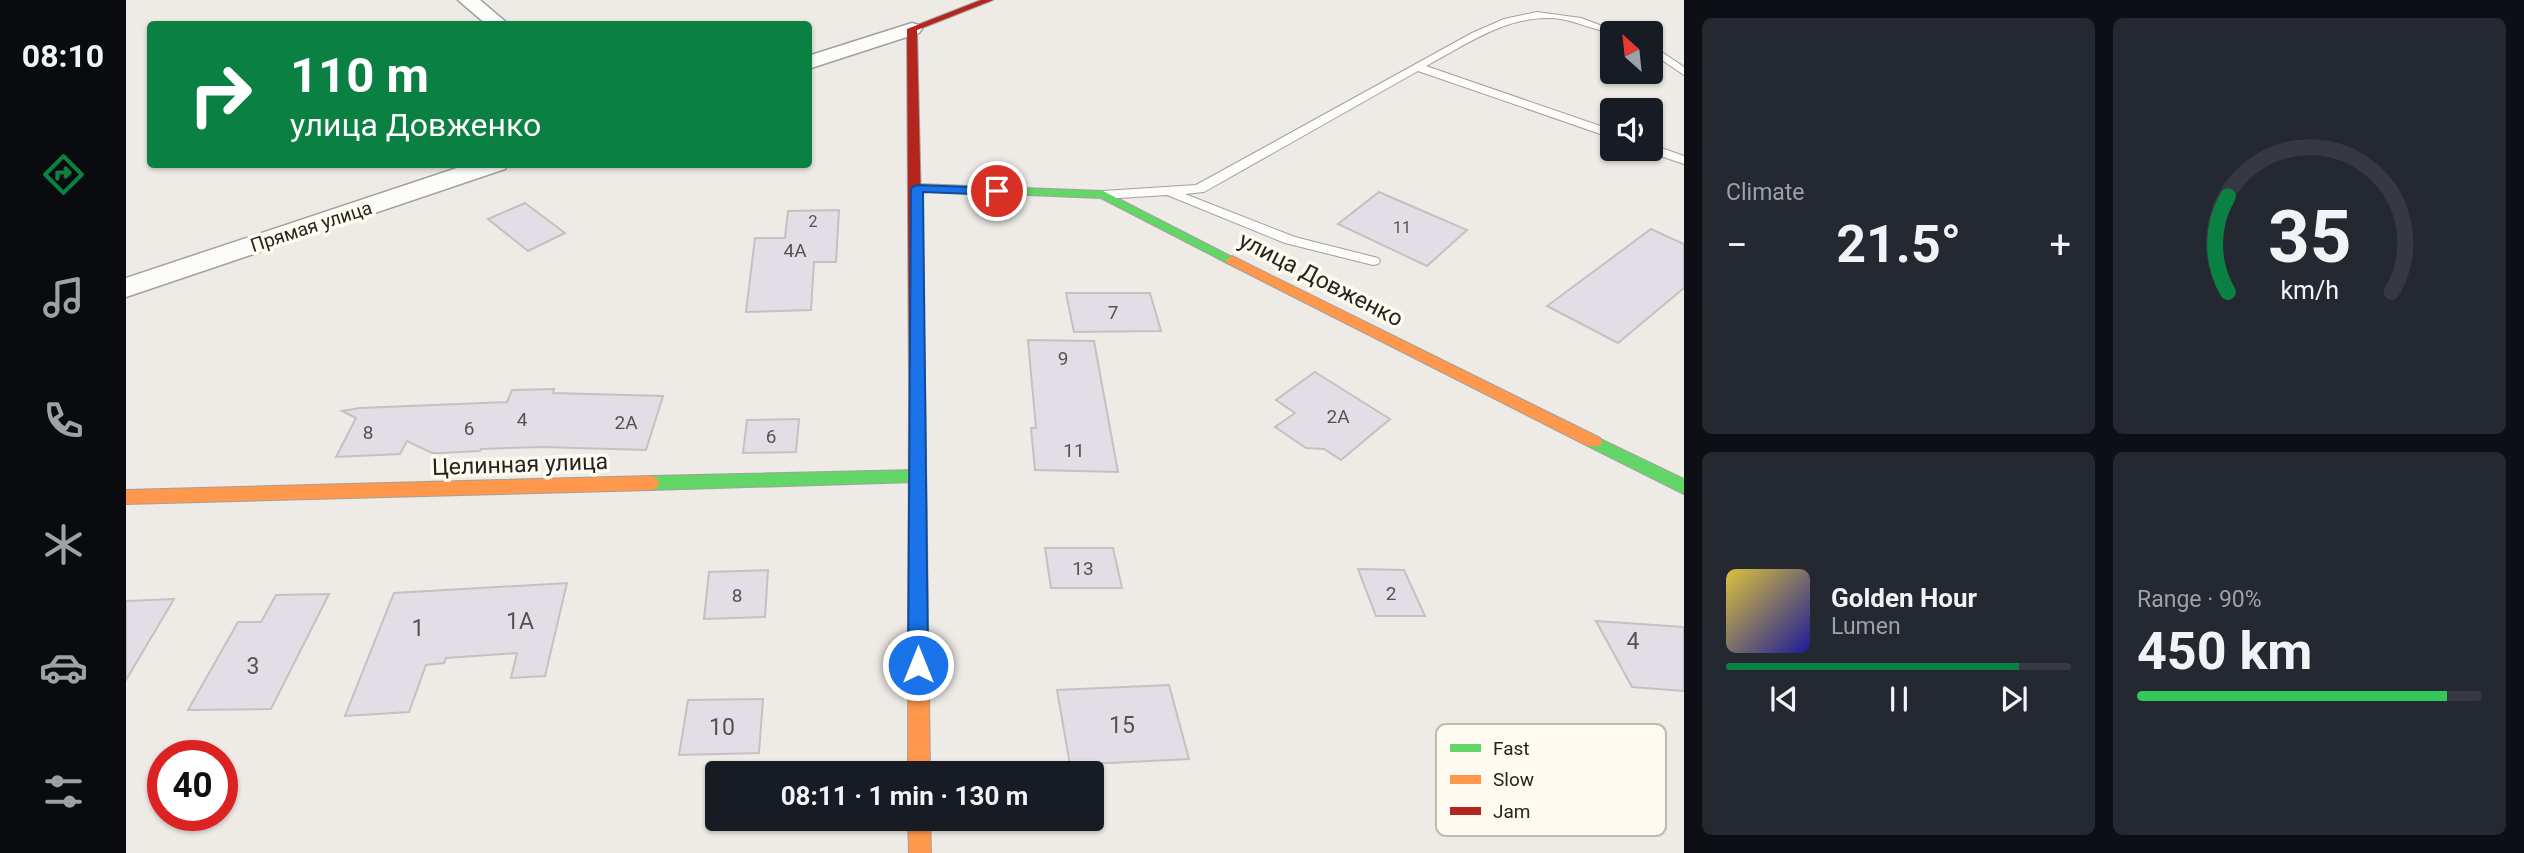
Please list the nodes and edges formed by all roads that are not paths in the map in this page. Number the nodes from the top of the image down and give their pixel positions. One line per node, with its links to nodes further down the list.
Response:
1 (468, 0): 3 (street)
2 (979, 1): 5 (street)
3 (494, 21)
4 (1600, 28): 8 (lane)
5 (912, 29): 7 (street); 14 (street)
6 (1663, 57): 9 (lane)
7 (812, 62)
8 (1417, 66): 10 (lane); 15 (lane)
9 (1684, 72)
10 (1600, 130)
11 (1663, 153): 12 (lane)
12 (1684, 160)
13 (484, 168): 18 (street, Прямая улица)
14 (917, 188): 16 (street, улица Довженко); 19 (street)
15 (1163, 191): 16 (lane); 17 (lane)
16 (1103, 195): 20 (street, улица Довженко)
17 (1373, 261)
18 (126, 288)
19 (916, 476): 21 (street, Целинная улица); 22 (street)
20 (1684, 487)
21 (126, 497)
22 (919, 761)
23 (919, 831): 24 (street)
24 (919, 853)

